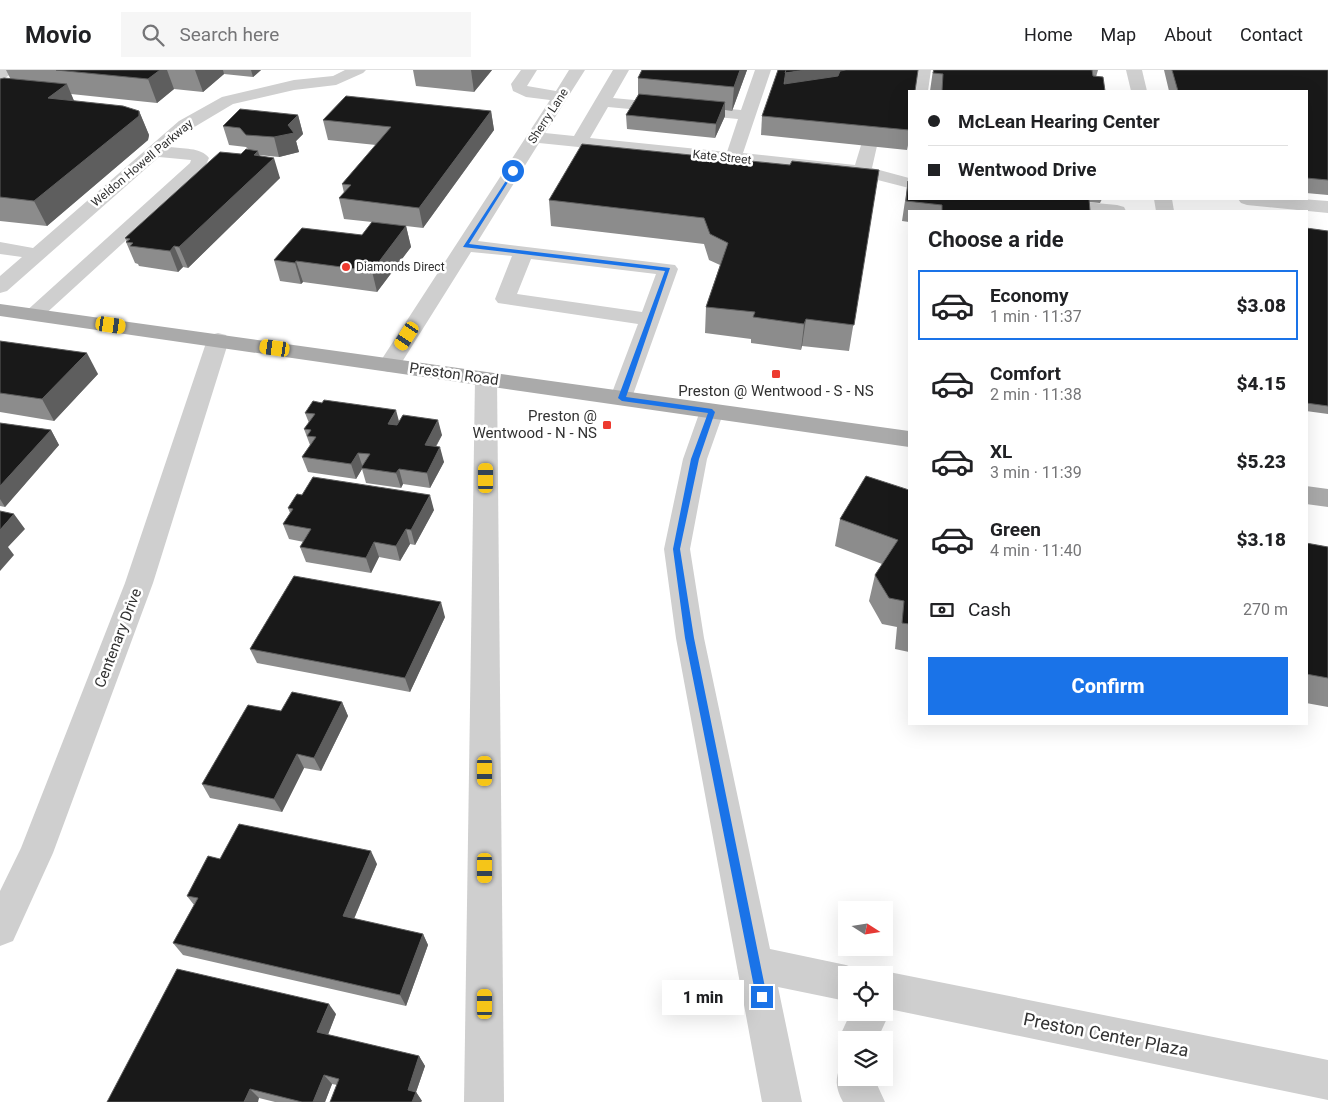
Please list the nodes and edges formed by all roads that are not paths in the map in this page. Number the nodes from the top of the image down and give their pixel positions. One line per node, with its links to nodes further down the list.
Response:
1 (8, 70): 10 (street)
2 (334, 70): 11 (street, Weldon Howell Parkway)
3 (358, 70): 11 (street, Weldon Howell Parkway)
4 (529, 70): 14 (street)
5 (577, 70): 14 (street, Sherry Lane)
6 (620, 70): 15 (street)
7 (763, 70): 16 (street)
8 (923, 70): 12 (street)
9 (1134, 70): 13 (street)
10 (0, 75)
11 (296, 79): 20 (street, Weldon Howell Parkway)
12 (920, 90)
13 (1139, 90)
14 (561, 96): 17 (street, Sherry Lane)
15 (602, 102): 16 (street); 18 (street)
16 (747, 115): 22 (street)
17 (534, 137): 18 (street, Kate Street); 30 (street, Sherry Lane)
18 (579, 142): 22 (street, Kate Street)
19 (800, 146): 23 (street)
20 (154, 151): 33 (street, Weldon Howell Parkway); 36 (street)
21 (847, 151): 24 (street)
22 (733, 158): 23 (street, Kate Street)
23 (796, 164): 24 (street, Kate Street)
24 (862, 171): 25 (street, Kate Street)
25 (908, 181)
26 (1012, 200): 29 (street)
27 (1267, 200): 28 (street)
28 (1326, 203)
29 (1107, 210)
30 (465, 245): 32 (street); 39 (street, Sherry Lane)
31 (0, 248): 33 (street)
32 (524, 252): 37 (street); 37 (street)
33 (37, 254): 34 (street, Weldon Howell Parkway)
34 (0, 286)
35 (0, 310): 36 (main road, Preston Road)
36 (34, 314): 38 (main road, Preston Road)
37 (650, 319): 41 (street)
38 (218, 340): 39 (main road, Preston Road); 46 (street, Centenary Drive)
39 (389, 364): 40 (main road, Preston Road)
40 (486, 379): 41 (main road, Preston Road); 52 (street)
41 (622, 398): 42 (main road, Preston Road)
42 (712, 412): 43 (main road, Preston Road); 47 (street)
43 (908, 439)
44 (1308, 495): 45 (main road)
45 (1328, 498)
46 (0, 930)
47 (755, 964): 48 (street); 53 (street)
48 (838, 980)
49 (893, 998): 50 (street, Preston Center Plaza)
50 (1328, 1080)
51 (856, 1086): 54 (street)
52 (484, 1102)
53 (782, 1102)
54 (865, 1102)

